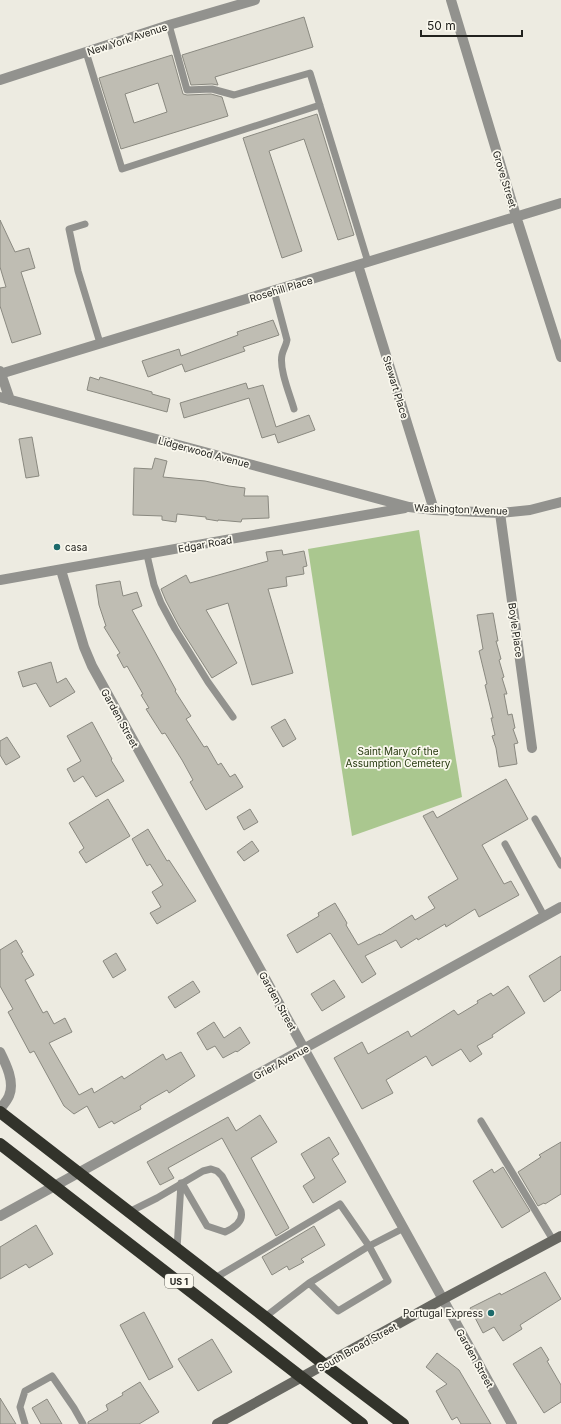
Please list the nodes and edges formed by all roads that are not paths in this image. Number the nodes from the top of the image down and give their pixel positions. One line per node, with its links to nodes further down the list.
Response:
1 (255, 0): 3 (street, New York Avenue)
2 (451, 0): 8 (street, Grove Street)
3 (169, 25): 4 (street, New York Avenue); 6 (lane)
4 (86, 52): 5 (street, New York Avenue); 6 (lane)
5 (0, 80)
6 (320, 106): 10 (lane)
7 (561, 203): 8 (street, Rosehill Place)
8 (516, 216): 10 (street, Rosehill Place); 14 (street, Grove Street)
9 (85, 224): 13 (lane)
10 (368, 262): 11 (street, Rosehill Place)
11 (358, 265): 12 (street, Rosehill Place); 20 (street, Stewart Place)
12 (274, 291): 13 (street, Rosehill Place); 17 (lane)
13 (100, 343): 15 (street, Rosehill Place)
14 (561, 357)
15 (0, 373): 16 (street)
16 (5, 398): 19 (street, Lidgerwood Avenue)
17 (294, 409)
18 (561, 502): 21 (street, Washington Avenue)
19 (409, 507): 20 (street, Washington Avenue); 22 (street, Edgar Road)
20 (434, 510): 21 (street, Washington Avenue)
21 (500, 513): 26 (street, Boyle Place)
22 (147, 555): 23 (street, Edgar Road); 25 (lane)
23 (61, 570): 24 (street, Edgar Road); 32 (street, Garden Street)
24 (0, 580)
25 (233, 717)
26 (532, 748)
27 (535, 819): 29 (lane)
28 (506, 844): 31 (lane)
29 (561, 865)
30 (561, 907): 31 (street, Grier Avenue)
31 (544, 916): 32 (street, Grier Avenue)
32 (305, 1049): 37 (street, Grier Avenue); 42 (street, Garden Street)
33 (0, 1052): 34 (street)
34 (0, 1111): 37 (highway, US 1)
35 (481, 1121): 43 (lane)
36 (0, 1144): 39 (highway, US 1)
37 (79, 1173): 39 (street, Grier Avenue); 40 (highway, US 1)
38 (182, 1183): 38 (lane); 40 (lane); 45 (lane)
39 (54, 1186): 41 (street, Grier Avenue); 51 (highway, US 1)
40 (129, 1212): 45 (highway, US 1)
41 (0, 1216)
42 (404, 1228): 44 (lane); 48 (street, Garden Street)
43 (557, 1238): 48 (street, South Broad Street)
44 (369, 1246): 46 (lane); 47 (lane); 47 (lane)
45 (177, 1249): 46 (highway, US 1)
46 (215, 1278): 49 (highway, US 1)
47 (309, 1283): 49 (lane)
48 (443, 1299): 50 (street, South Broad Street); 57 (street, Garden Street)
49 (265, 1317): 50 (highway, US 1)
50 (324, 1365): 51 (street, South Broad Street); 56 (highway, US 1)
51 (302, 1378): 54 (street, South Broad Street); 55 (highway, US 1)
52 (25, 1424): 53 (lane)
53 (83, 1424)
54 (217, 1424)
55 (362, 1424)
56 (404, 1424)
57 (512, 1424)

